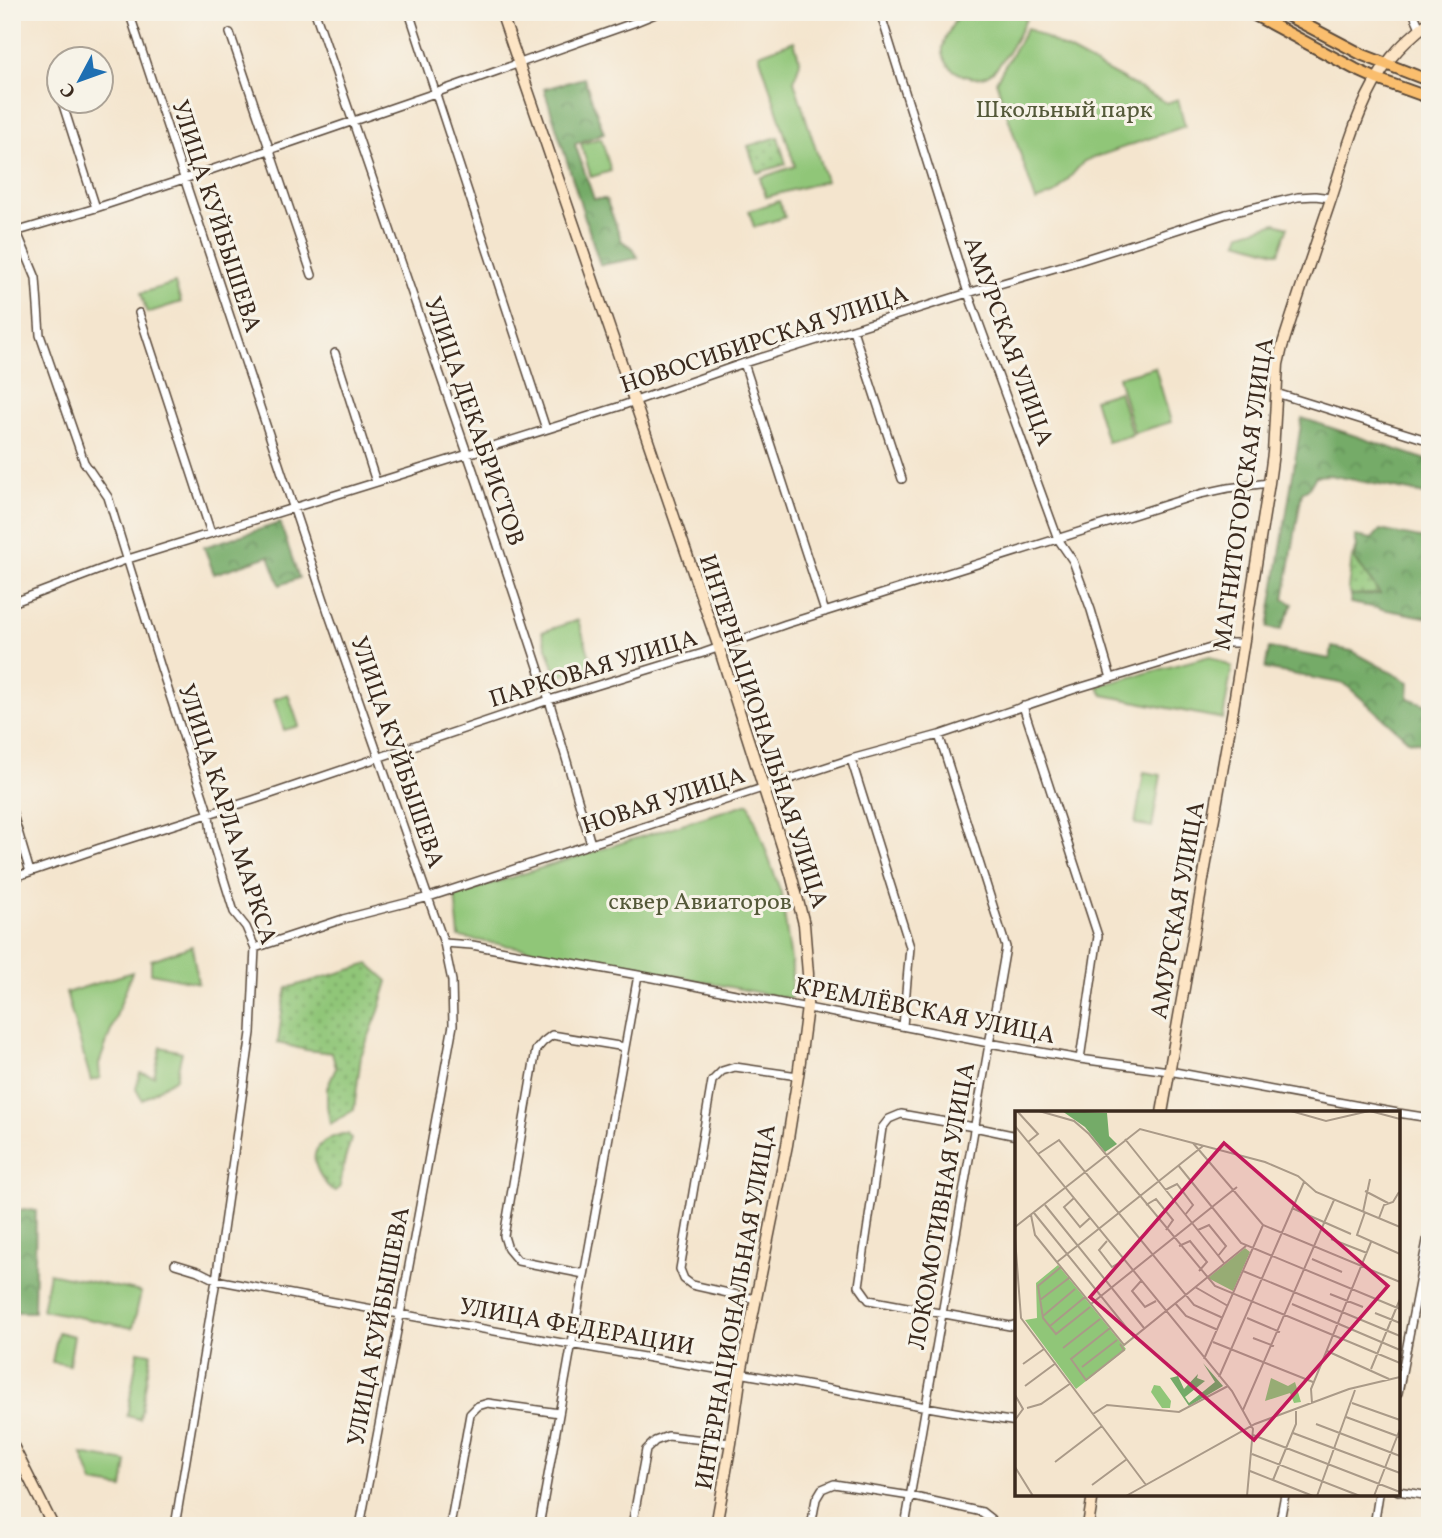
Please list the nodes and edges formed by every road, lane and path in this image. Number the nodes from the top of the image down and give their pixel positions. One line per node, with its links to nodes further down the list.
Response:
1 (129, 12): 24 (street, УЛИЦА КУЙБЫШЕВА)
2 (315, 12): 22 (street, УЛИЦА ДЕКАБРИСТОВ)
3 (409, 12): 19 (street)
4 (501, 12): 15 (street, ИНТЕРНАЦИОНАЛЬНАЯ УЛИЦА)
5 (629, 12): 12 (street)
6 (660, 12): 12 (street)
7 (880, 12): 30 (street, АМУРСКАЯ УЛИЦА)
8 (1249, 12): 17 (main road)
9 (1281, 12): 16 (main road)
10 (1413, 12): 13 (street)
11 (1430, 21): 13 (street, МАГНИТОГОРСКАЯ УЛИЦА)
12 (632, 23): 15 (street)
13 (1420, 29): 16 (street, МАГНИТОГОРСКАЯ УЛИЦА)
14 (230, 33): 23 (street)
15 (519, 64): 19 (street); 36 (street, ИНТЕРНАЦИОНАЛЬНАЯ УЛИЦА)
16 (1386, 64): 17 (street, МАГНИТОГОРСКАЯ УЛИЦА); 18 (main road)
17 (1377, 79): 20 (main road); 25 (street, МАГНИТОГОРСКАЯ УЛИЦА)
18 (1430, 81)
19 (435, 93): 22 (street); 37 (street)
20 (1430, 98)
21 (66, 116): 26 (street)
22 (351, 121): 23 (street); 39 (street, УЛИЦА ДЕКАБРИСТОВ)
23 (270, 149): 24 (street); 29 (street)
24 (184, 179): 26 (street); 43 (street, УЛИЦА КУЙБЫШЕВА)
25 (1331, 198): 30 (street, НОВОСИБИРСКАЯ УЛИЦА); 35 (street, МАГНИТОГОРСКАЯ УЛИЦА)
26 (96, 208): 28 (street)
27 (12, 220): 28 (street, УЛИЦА КАРЛА МАРКСА)
28 (14, 232): 46 (street, УЛИЦА КАРЛА МАРКСА)
29 (312, 275)
30 (968, 293): 32 (street, НОВОСИБИРСКАЯ УЛИЦА); 45 (street, АМУРСКАЯ УЛИЦА)
31 (139, 313): 44 (street)
32 (853, 330): 34 (street, НОВОСИБИРСКАЯ УЛИЦА); 40 (street)
33 (335, 353): 41 (street)
34 (744, 363): 36 (street, НОВОСИБИРСКАЯ УЛИЦА); 48 (street)
35 (1276, 393): 38 (street); 42 (street, МАГНИТОГОРСКАЯ УЛИЦА)
36 (634, 401): 37 (street, НОВОСИБИРСКАЯ УЛИЦА); 50 (street, ИНТЕРНАЦИОНАЛЬНАЯ УЛИЦА)
37 (546, 429): 39 (street, НОВОСИБИРСКАЯ УЛИЦА)
38 (1430, 441)
39 (467, 454): 41 (street, НОВОСИБИРСКАЯ УЛИЦА); 52 (street, УЛИЦА ДЕКАБРИСТОВ)
40 (902, 479)
41 (376, 482): 43 (street, НОВОСИБИРСКАЯ УЛИЦА)
42 (1269, 483): 45 (street, ПАРКОВАЯ УЛИЦА); 49 (street, МАГНИТОГОРСКАЯ УЛИЦА)
43 (295, 507): 44 (street, НОВОСИБИРСКАЯ УЛИЦА); 56 (street, УЛИЦА КУЙБЫШЕВА)
44 (211, 533): 46 (street, НОВОСИБИРСКАЯ УЛИЦА)
45 (1058, 539): 48 (street, ПАРКОВАЯ УЛИЦА); 51 (street, АМУРСКАЯ УЛИЦА)
46 (128, 559): 47 (street, НОВОСИБИРСКАЯ УЛИЦА); 60 (street, УЛИЦА КАРЛА МАРКСА)
47 (12, 603)
48 (825, 612): 50 (street, ПАРКОВАЯ УЛИЦА)
49 (1243, 643): 51 (street, НОВАЯ УЛИЦА); 54 (street, МАГНИТОГОРСКАЯ УЛИЦА)
50 (719, 648): 52 (street, ПАРКОВАЯ УЛИЦА); 58 (street, ИНТЕРНАЦИОНАЛЬНАЯ УЛИЦА)
51 (1111, 678): 53 (street, НОВАЯ УЛИЦА)
52 (550, 700): 56 (street, ПАРКОВАЯ УЛИЦА); 61 (street, УЛИЦА ДЕКАБРИСТОВ)
53 (1023, 706): 55 (street, НОВАЯ УЛИЦА); 72 (street)
54 (1232, 715): 73 (street, АМУРСКАЯ УЛИЦА)
55 (939, 735): 57 (street, НОВАЯ УЛИЦА); 70 (street, ЛОКОМОТИВНАЯ УЛИЦА)
56 (379, 758): 60 (street, ПАРКОВАЯ УЛИЦА); 64 (street, УЛИЦА КУЙБЫШЕВА)
57 (851, 759): 58 (street, НОВАЯ УЛИЦА); 69 (street)
58 (764, 787): 61 (street, НОВАЯ УЛИЦА); 68 (street, ИНТЕРНАЦИОНАЛЬНАЯ УЛИЦА)
59 (12, 811): 62 (street)
60 (209, 815): 62 (street, ПАРКОВАЯ УЛИЦА); 66 (street, УЛИЦА КАРЛА МАРКСА)
61 (591, 844): 64 (street, НОВАЯ УЛИЦА)
62 (30, 872): 63 (street, ПАРКОВАЯ УЛИЦА)
63 (12, 878)
64 (429, 897): 65 (street, УЛИЦА КУЙБЫШЕВА); 66 (street, НОВАЯ УЛИЦА)
65 (444, 943): 67 (street, КРЕМЛЁВСКАЯ УЛИЦА); 88 (street, УЛИЦА КУЙБЫШЕВА)
66 (255, 948): 85 (street, УЛИЦА КАРЛА МАРКСА)
67 (638, 975): 68 (street, КРЕМЛЁВСКАЯ УЛИЦА); 71 (street)
68 (807, 1007): 69 (street, КРЕМЛЁВСКАЯ УЛИЦА); 74 (street, ИНТЕРНАЦИОНАЛЬНАЯ УЛИЦА)
69 (903, 1026): 70 (street, КРЕМЛЁВСКАЯ УЛИЦА)
70 (989, 1043): 72 (street, КРЕМЛЁВСКАЯ УЛИЦА); 80 (street, ЛОКОМОТИВНАЯ УЛИЦА)
71 (625, 1047): 84 (street); 84 (street)
72 (1080, 1059): 73 (street, КРЕМЛЁВСКАЯ УЛИЦА)
73 (1169, 1071): 75 (street, КРЕМЛЁВСКАЯ УЛИЦА); 76 (street, АМУРСКАЯ УЛИЦА)
74 (798, 1076): 86 (street, ИНТЕРНАЦИОНАЛЬНАЯ УЛИЦА); 86 (street)
75 (1357, 1109): 77 (street, КРЕМЛЁВСКАЯ УЛИЦА)
76 (1162, 1111)
77 (1378, 1111)
78 (1400, 1113): 79 (street, КРЕМЛЁВСКАЯ УЛИЦА)
79 (1430, 1118)
80 (974, 1127): 81 (street); 87 (street, ЛОКОМОТИВНАЯ УЛИЦА); 87 (street)
81 (1015, 1136)
82 (1430, 1225): 92 (street)
83 (175, 1264): 85 (street, УЛИЦА ФЕДЕРАЦИИ)
84 (584, 1274): 90 (street)
85 (216, 1280): 88 (street, УЛИЦА ФЕДЕРАЦИИ); 105 (street, УЛИЦА КАРЛА МАРКСА)
86 (755, 1299): 91 (street, ИНТЕРНАЦИОНАЛЬНАЯ УЛИЦА)
87 (943, 1313): 89 (street); 93 (street, ЛОКОМОТИВНАЯ УЛИЦА)
88 (400, 1315): 90 (street, УЛИЦА ФЕДЕРАЦИИ); 106 (street, УЛИЦА КУЙБЫШЕВА)
89 (1015, 1325)
90 (571, 1345): 91 (street, УЛИЦА ФЕДЕРАЦИИ); 94 (street)
91 (741, 1373): 93 (street, УЛИЦА ФЕДЕРАЦИИ); 96 (street, ИНТЕРНАЦИОНАЛЬНАЯ УЛИЦА)
92 (1400, 1382)
93 (926, 1408): 95 (street, УЛИЦА ФЕДЕРАЦИИ); 99 (street, ЛОКОМОТИВНАЯ УЛИЦА)
94 (559, 1413): 107 (street); 108 (street)
95 (1015, 1422)
96 (731, 1443): 109 (street); 110 (street, ИНТЕРНАЦИОНАЛЬНАЯ УЛИЦА)
97 (12, 1444): 104 (street)
98 (1400, 1491): 103 (street)
99 (910, 1496): 111 (street); 112 (street, ЛОКОМОТИВНАЯ УЛИЦА); 113 (street)
100 (1093, 1496): 114 (street)
101 (1285, 1496): 115 (street)
102 (1379, 1496): 116 (street)
103 (1430, 1496)
104 (53, 1526)
105 (176, 1526)
106 (360, 1526)
107 (450, 1526)
108 (539, 1526)
109 (632, 1526)
110 (716, 1526)
111 (811, 1526)
112 (905, 1526)
113 (992, 1526)
114 (1088, 1526)
115 (1279, 1526)
116 (1374, 1526)

